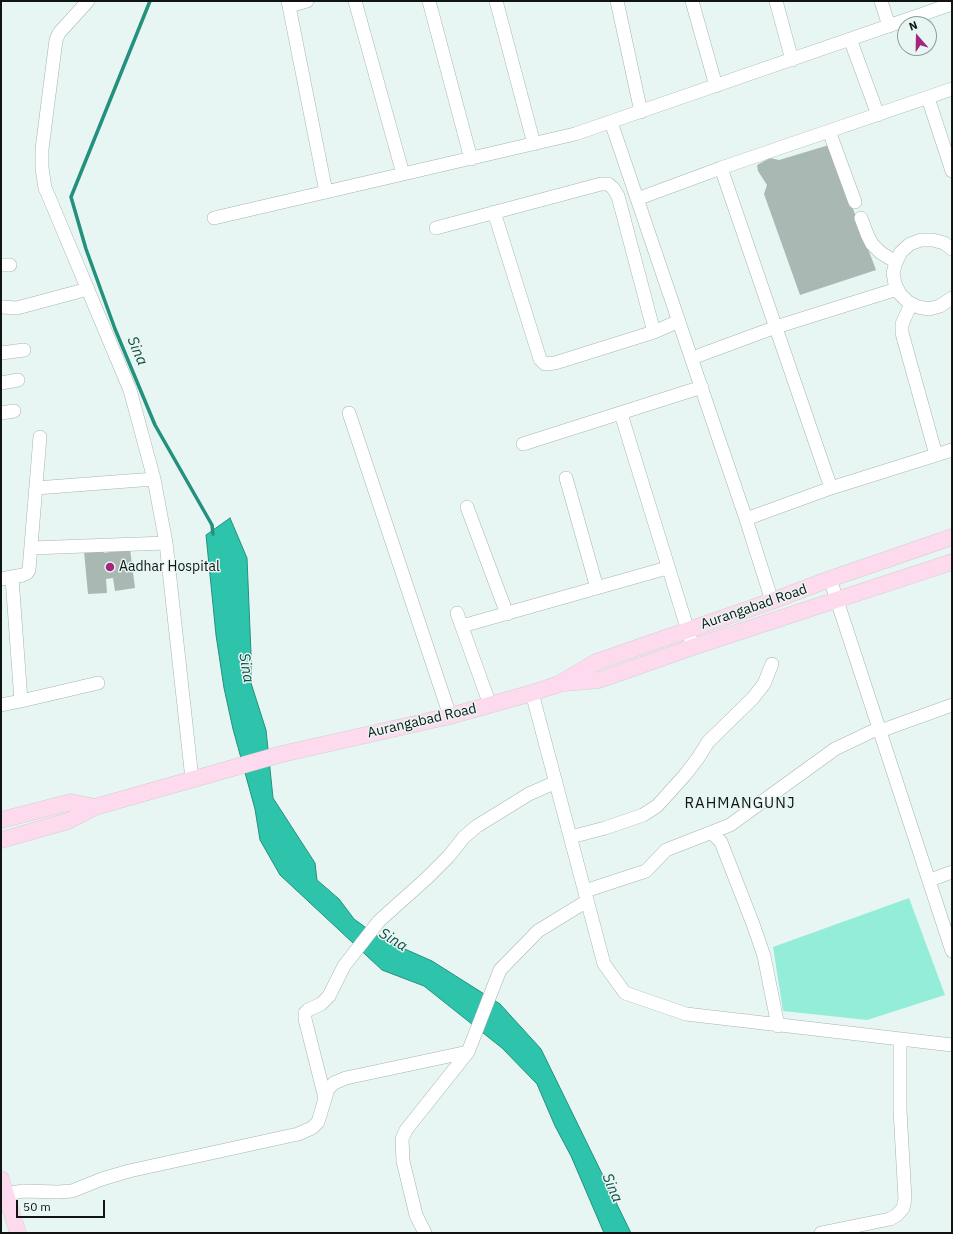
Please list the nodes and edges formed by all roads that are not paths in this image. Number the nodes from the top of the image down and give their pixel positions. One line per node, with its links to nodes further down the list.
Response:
1 (88, 1): 36 (street)
2 (307, 1): 10 (street)
3 (355, 1): 26 (street)
4 (429, 1): 23 (street)
5 (496, 1): 22 (street)
6 (616, 1): 18 (street)
7 (692, 1): 15 (street)
8 (776, 1): 14 (street)
9 (881, 1): 12 (street)
10 (289, 3): 27 (street)
11 (952, 4): 12 (street)
12 (889, 26): 13 (street)
13 (850, 40): 14 (street); 19 (street)
14 (792, 60): 15 (street)
15 (716, 86): 18 (street)
16 (952, 89): 17 (street)
17 (928, 98): 19 (street); 25 (street)
18 (641, 112): 20 (street)
19 (878, 115): 21 (street)
20 (611, 122): 22 (street); 28 (street)
21 (830, 131): 24 (street); 29 (street)
22 (534, 144): 23 (street)
23 (471, 158): 26 (street)
24 (721, 168): 28 (street); 42 (street)
25 (952, 171)
26 (403, 174): 27 (street)
27 (326, 192): 31 (street)
28 (637, 199): 41 (street)
29 (855, 202)
30 (494, 212): 33 (street); 43 (street); 43 (street)
31 (214, 218)
32 (861, 218): 35 (street)
33 (436, 228)
34 (952, 249): 35 (street)
35 (896, 262): 37 (street)
36 (88, 289): 40 (street); 57 (street)
37 (897, 289): 39 (street); 42 (street)
38 (952, 298): 39 (street)
39 (911, 304): 55 (street)
40 (1, 307)
41 (679, 322): 43 (street); 46 (street)
42 (776, 327): 46 (street); 59 (street)
43 (654, 332)
44 (24, 350): 45 (street)
45 (1, 353)
46 (692, 358): 49 (street)
47 (18, 380): 48 (street)
48 (1, 383)
49 (702, 387): 51 (street); 61 (street)
50 (350, 413): 85 (street)
51 (621, 414): 53 (street); 66 (street)
52 (40, 437): 58 (street)
53 (523, 444)
54 (952, 450): 55 (street)
55 (936, 455): 59 (street)
56 (566, 478): 69 (street)
57 (154, 479): 58 (street); 63 (street)
58 (36, 488): 64 (street)
59 (831, 488): 61 (street)
60 (467, 507): 73 (street)
61 (746, 519): 71 (street)
62 (952, 538): 68 (main road, Aurangabad Road)
63 (166, 543): 64 (street); 87 (street)
64 (31, 548): 67 (street)
65 (952, 562): 70 (main road, Aurangabad Road)
66 (667, 568): 69 (street); 75 (street)
67 (6, 578): 81 (street)
68 (830, 579): 70 (street); 71 (main road, Aurangabad Road)
69 (596, 588): 73 (street)
70 (838, 600): 76 (main road, Aurangabad Road); 86 (street)
71 (772, 601): 75 (main road, Aurangabad Road)
72 (457, 613): 74 (street)
73 (507, 614): 74 (street)
74 (462, 626): 83 (street)
75 (687, 630): 76 (street); 79 (main road, Aurangabad Road)
76 (693, 647): 79 (main road, Aurangabad Road)
77 (772, 664): 92 (street)
78 (98, 683): 81 (street)
79 (559, 684): 80 (main road, Aurangabad Road)
80 (532, 693): 83 (main road, Aurangabad Road); 88 (street)
81 (21, 702): 82 (street)
82 (1, 705)
83 (490, 705): 85 (main road, Aurangabad Road)
84 (952, 705): 86 (street)
85 (450, 716): 87 (main road, Aurangabad Road)
86 (879, 730): 91 (street); 95 (street)
87 (200, 777): 89 (main road)
88 (556, 782): 92 (street); 102 (street)
89 (95, 807): 90 (main road); 93 (main road)
90 (1, 820)
91 (712, 833): 96 (street); 98 (street)
92 (571, 837): 96 (street)
93 (1, 840)
94 (952, 872): 95 (street)
95 (930, 880): 97 (street)
96 (586, 896): 98 (street); 101 (street)
97 (952, 951)
98 (778, 1026): 99 (street)
99 (900, 1040): 100 (street); 106 (street)
100 (952, 1045)
101 (470, 1048): 102 (street); 105 (street)
102 (325, 1098): 103 (street)
103 (3, 1186): 104 (main road)
104 (18, 1233)
105 (425, 1233)
106 (821, 1233)

